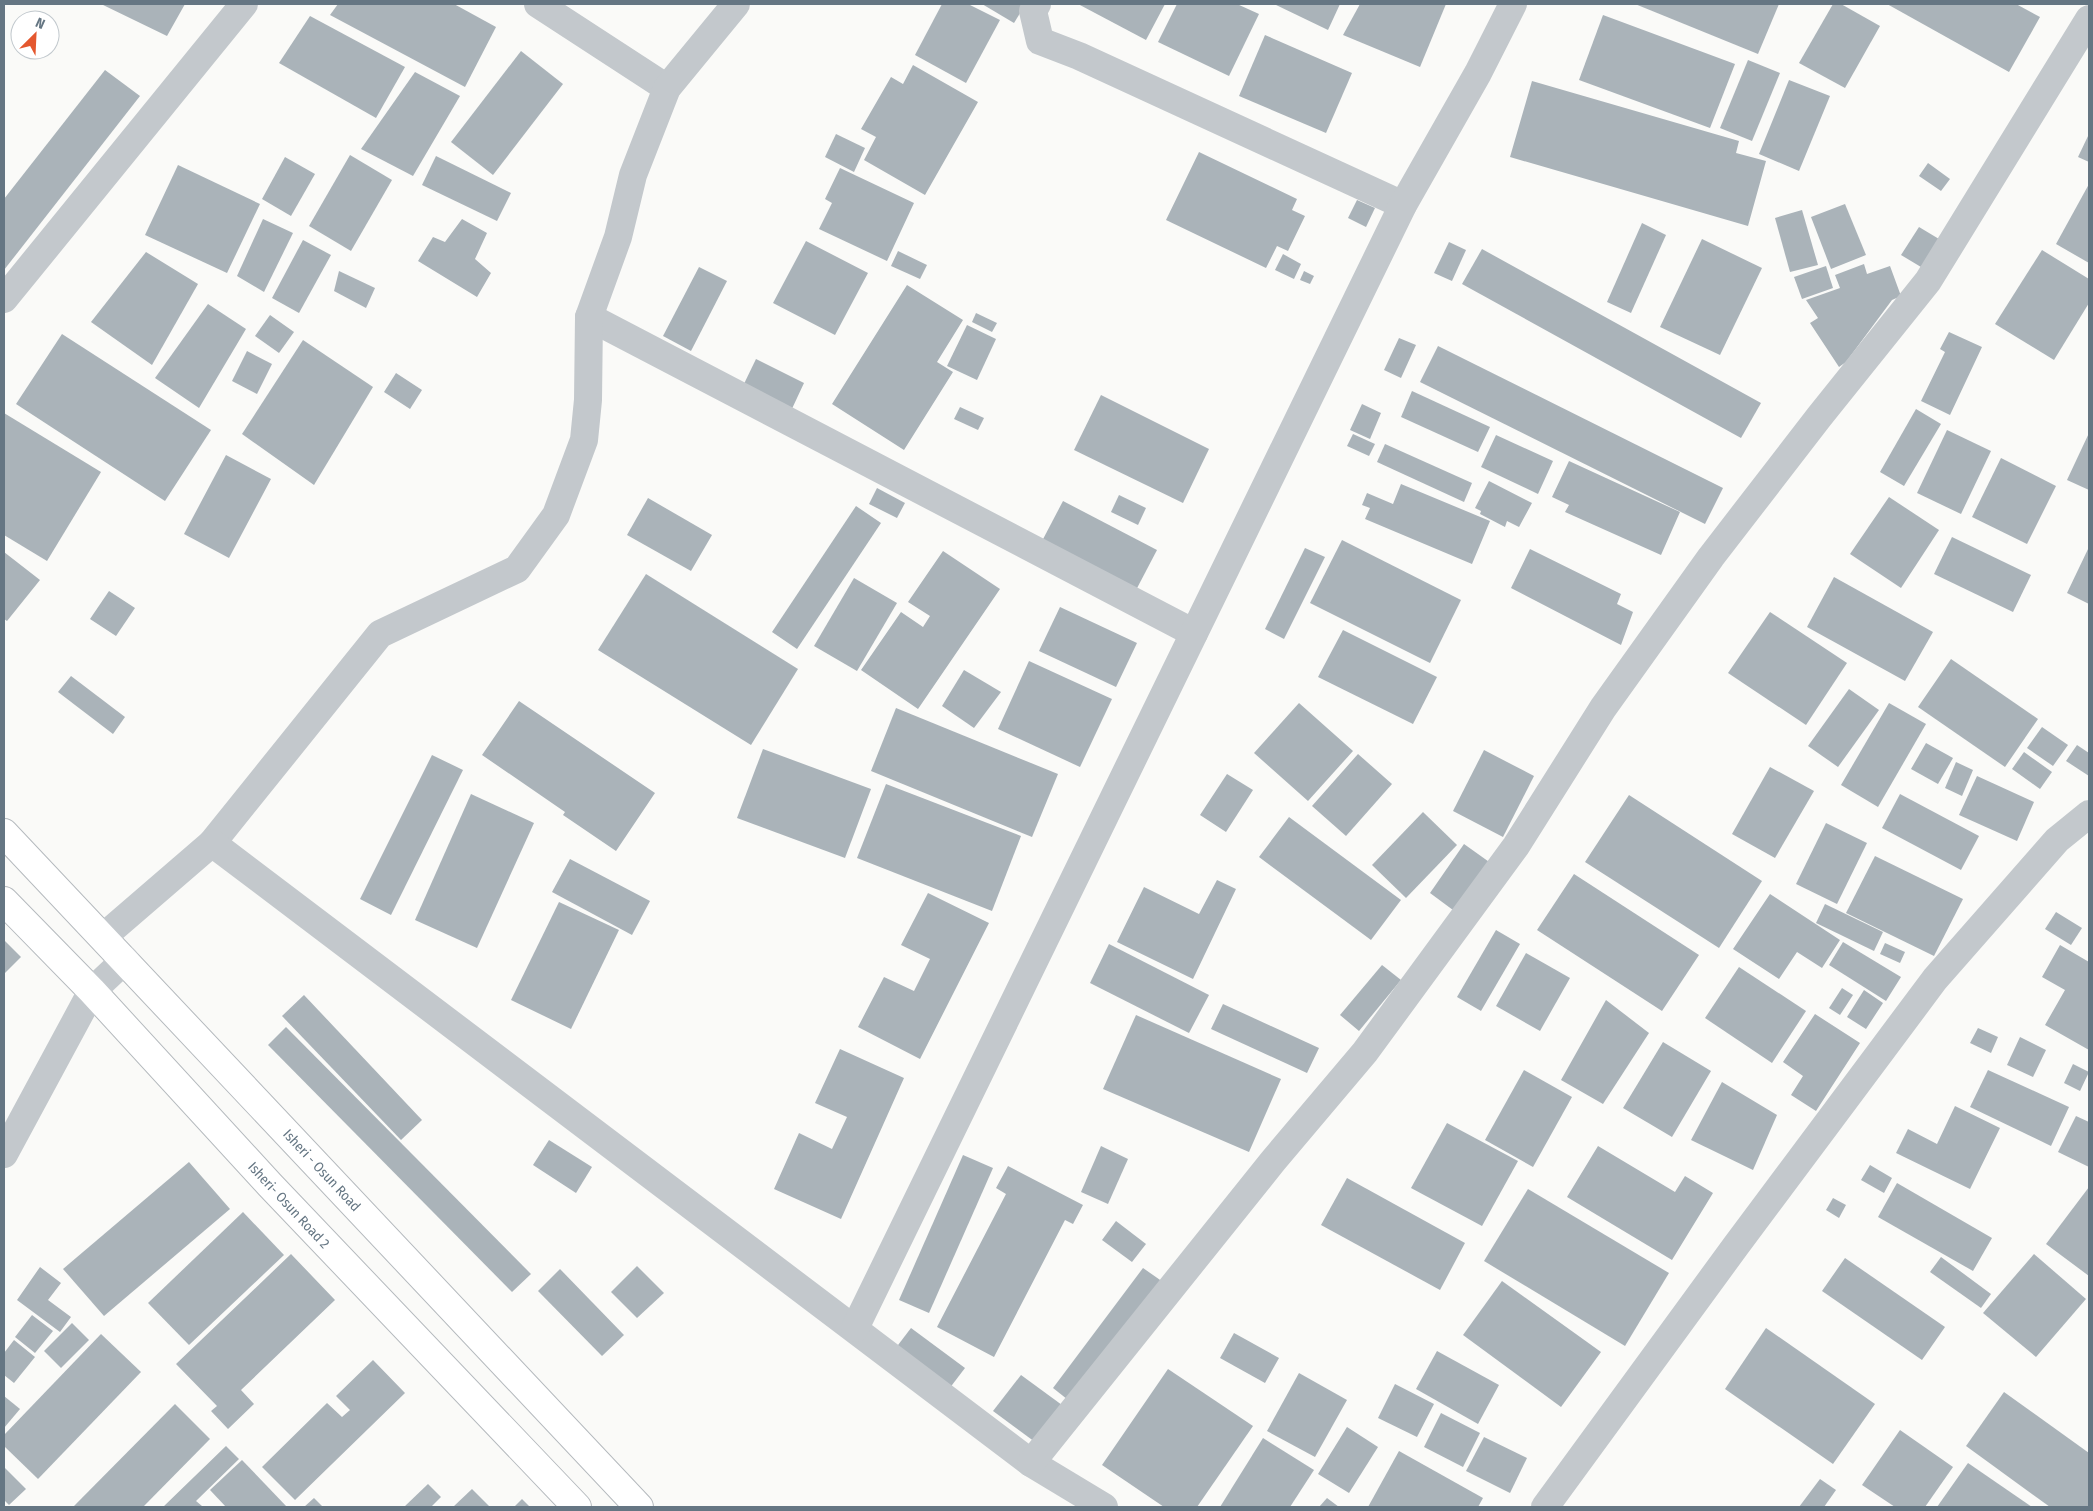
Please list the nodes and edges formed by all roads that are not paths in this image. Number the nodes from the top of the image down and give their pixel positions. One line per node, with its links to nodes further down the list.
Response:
1 (244, 4): 9 (street)
2 (538, 4): 7 (street)
3 (736, 4): 7 (street)
4 (1037, 4): 8 (street)
5 (1513, 4): 8 (street)
6 (2089, 19): 21 (street)
7 (667, 88): 10 (street)
8 (1403, 205): 11 (street)
9 (4, 299)
10 (588, 317): 11 (street); 14 (street)
11 (1194, 633): 20 (street)
12 (2089, 814): 25 (street)
13 (4, 833): 16 (main road, Isheri - Osun Road)
14 (212, 843): 16 (street); 20 (street)
15 (4, 901): 18 (main road, Isheri- Osun Road 2)
16 (103, 937): 17 (main road, Isheri - Osun Road)
17 (125, 960): 18 (street); 23 (main road, Isheri - Osun Road)
18 (92, 991): 19 (street); 22 (main road, Isheri- Osun Road 2)
19 (4, 1154)
20 (855, 1328): 21 (street)
21 (1032, 1463): 24 (street)
22 (577, 1507)
23 (639, 1507)
24 (1104, 1507)
25 (1545, 1507)

